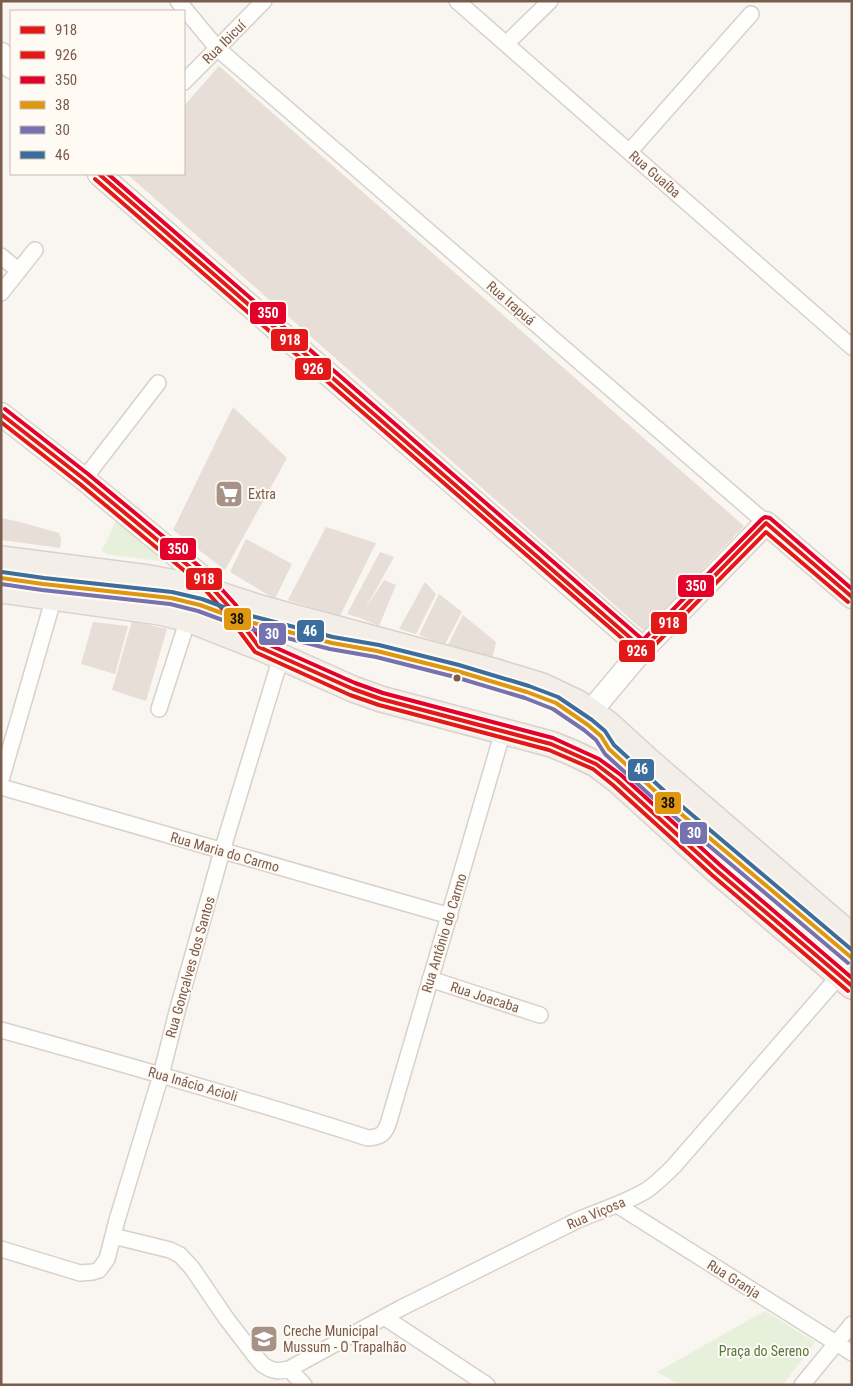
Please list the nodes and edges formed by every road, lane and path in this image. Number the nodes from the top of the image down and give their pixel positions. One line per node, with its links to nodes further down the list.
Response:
1 (178, 1): 7 (street, Rua Irapuá)
2 (264, 1): 7 (street, Rua Ibicuí)
3 (457, 1): 6 (street, Rua Guaíba)
4 (550, 1): 6 (street)
5 (751, 14): 11 (street)
6 (506, 44): 11 (street, Rua Guaíba)
7 (218, 49): 10 (street, Rua Ibicuí); 21 (street, Rua Irapuá)
8 (1, 54): 9 (main road)
9 (10, 65)
10 (185, 81)
11 (630, 152): 17 (street, Rua Guaíba)
12 (100, 175): 28 (main road)
13 (35, 250): 15 (street)
14 (1, 256): 15 (street)
15 (19, 271): 16 (street)
16 (1, 293)
17 (852, 347)
18 (158, 383): 20 (street)
19 (1, 414): 20 (main road)
20 (84, 478): 24 (main road)
21 (766, 523): 26 (main road, Rua Irapuá); 28 (main road)
22 (1, 559): 24 (main road)
23 (1, 590): 25 (main road)
24 (218, 594): 29 (main road); 31 (main road)
25 (54, 597): 27 (main road); 33 (street)
26 (852, 597)
27 (188, 619): 29 (main road); 30 (street)
28 (643, 649): 31 (main road)
29 (270, 652): 32 (main road); 35 (street, Rua Gonçalves dos Santos)
30 (159, 709)
31 (592, 711): 37 (main road)
32 (503, 731): 36 (street, Rua Antônio do Carmo); 39 (main road)
33 (1, 780)
34 (1, 787): 35 (street, Rua Maria do Carmo)
35 (222, 851): 36 (street, Rua Maria do Carmo); 42 (street, Rua Gonçalves dos Santos)
36 (450, 916): 38 (street, Rua Antônio do Carmo)
37 (852, 937)
38 (430, 979): 40 (street, Rua Joacaba); 43 (street, Rua Antônio do Carmo)
39 (845, 981): 44 (street, Rua Viçosa)
40 (540, 1015)
41 (1, 1030): 42 (street, Rua Inácio Acioli)
42 (161, 1075): 43 (street, Rua Inácio Acioli); 45 (street, Rua Gonçalves dos Santos)
43 (382, 1134)
44 (617, 1205): 47 (street, Rua Viçosa); 49 (street, Rua Granja)
45 (113, 1236): 46 (street, Rua Gonçalves dos Santos); 51 (street)
46 (1, 1249)
47 (384, 1317): 51 (street, Rua Viçosa); 53 (street)
48 (852, 1324): 49 (street)
49 (835, 1343): 50 (street, Rua Granja); 54 (street)
50 (852, 1353)
51 (290, 1369): 52 (street)
52 (304, 1385)
53 (487, 1385)
54 (802, 1385)

